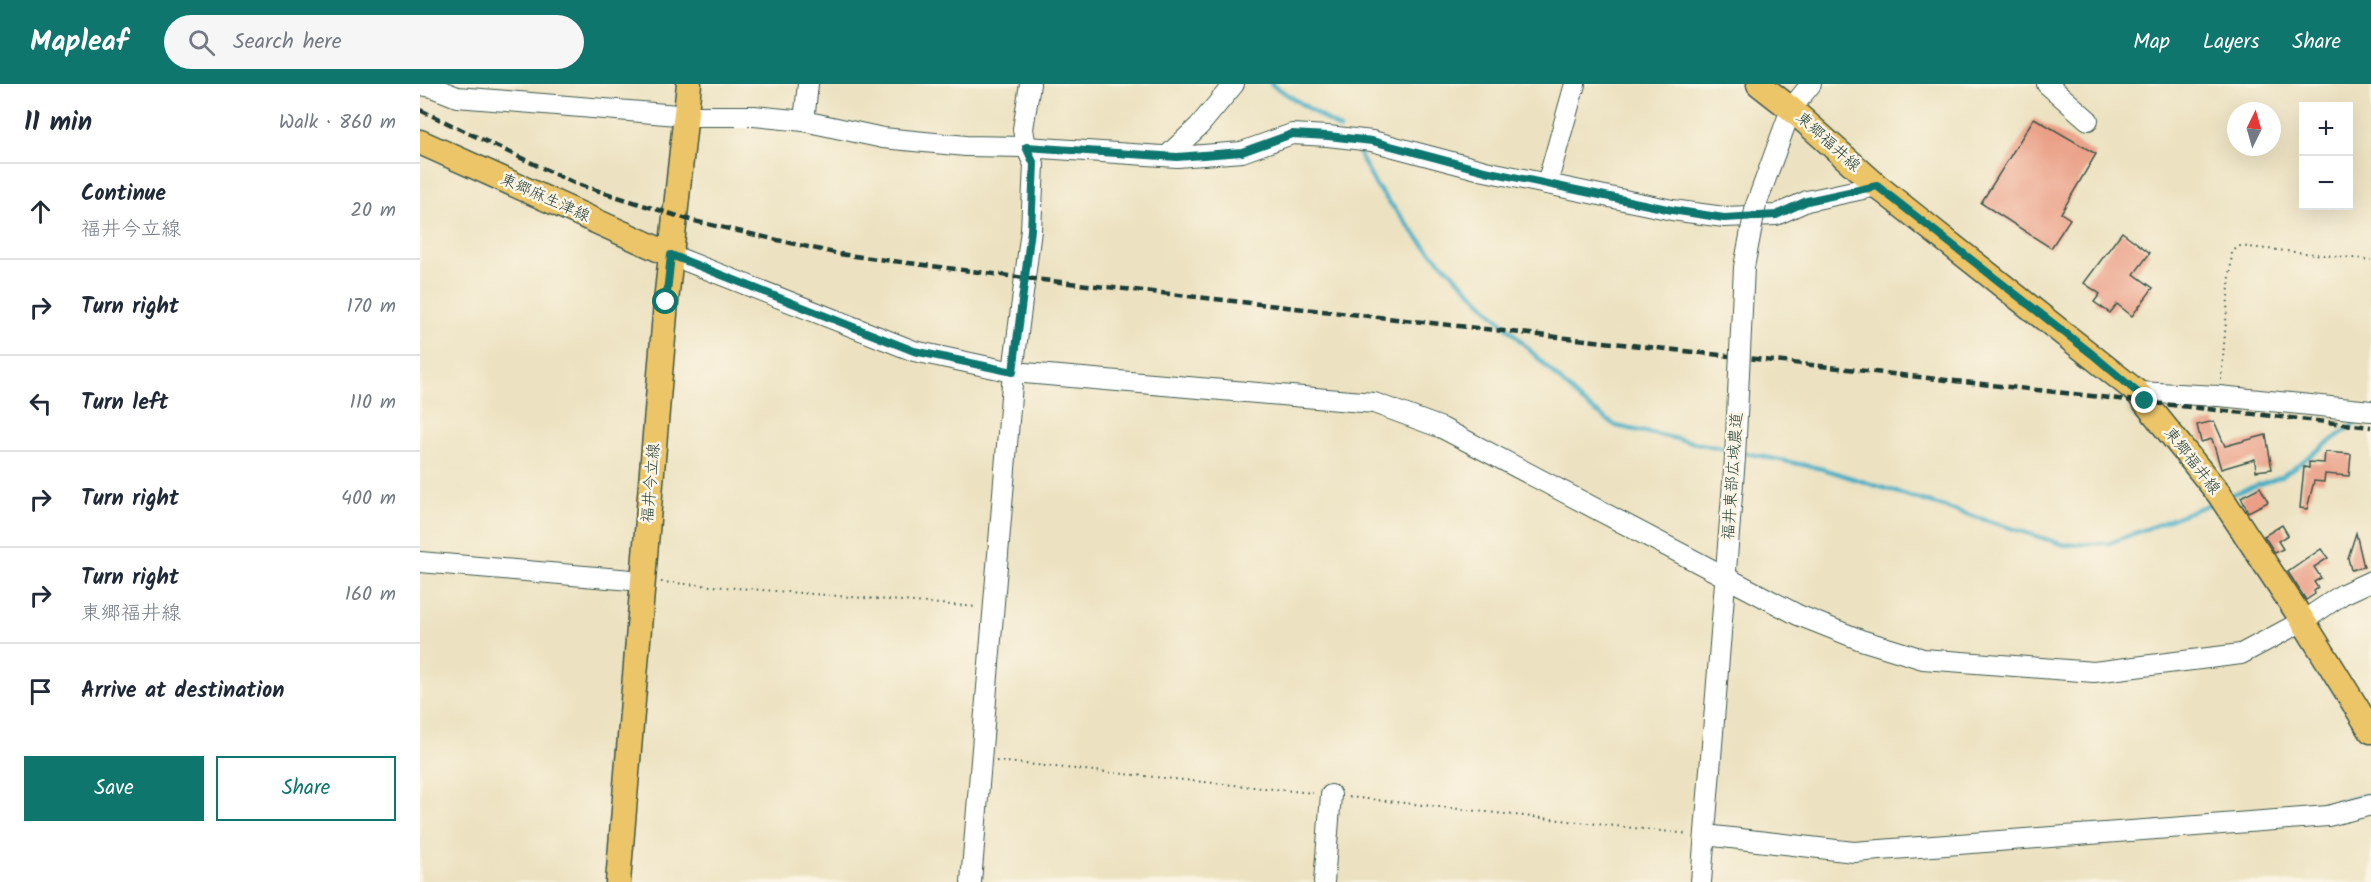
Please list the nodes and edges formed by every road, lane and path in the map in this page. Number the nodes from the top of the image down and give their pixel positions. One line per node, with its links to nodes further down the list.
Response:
1 (688, 84): 11 (main road, 福井今立線)
2 (808, 84): 13 (street)
3 (1030, 84): 15 (street)
4 (1234, 84): 16 (street)
5 (1575, 84): 17 (street)
6 (1759, 84): 10 (main road, 東郷福井線)
7 (1811, 84): 10 (street, 福井東部広域農道)
8 (2047, 84): 12 (street)
9 (428, 85): 11 (street)
10 (1791, 109): 18 (main road, 東郷福井線); 26 (street, 福井東部広域農道, bridge)
11 (686, 116): 13 (street); 19 (main road, 福井今立線)
12 (2088, 120)
13 (804, 121): 15 (street)
14 (420, 142): 19 (main road, 東郷麻生津線)
15 (1026, 147): 16 (street); 21 (street)
16 (1167, 156): 17 (street)
17 (1547, 184): 18 (street)
18 (1877, 186): 22 (main road, 東郷福井線)
19 (671, 255): 21 (street); 27 (main road, 福井今立線)
20 (2371, 260): 23 (path)
21 (1013, 372): 26 (street); 29 (street)
22 (2137, 392): 23 (street); 30 (main road, 東郷福井線)
23 (2219, 396): 24 (street)
24 (2365, 410)
25 (420, 562): 27 (street)
26 (1725, 576): 30 (street); 34 (street, 福井東部広域農道)
27 (643, 581): 29 (path); 35 (main road, 福井今立線)
28 (2371, 581): 30 (street)
29 (993, 608): 36 (street)
30 (2303, 621): 31 (main road, 東郷福井線)
31 (2367, 716)
32 (1331, 795): 37 (street)
33 (2371, 805): 34 (street)
34 (1705, 835): 38 (street, 福井東部広域農道)
35 (618, 882)
36 (971, 882)
37 (1324, 882)
38 (1701, 882)

